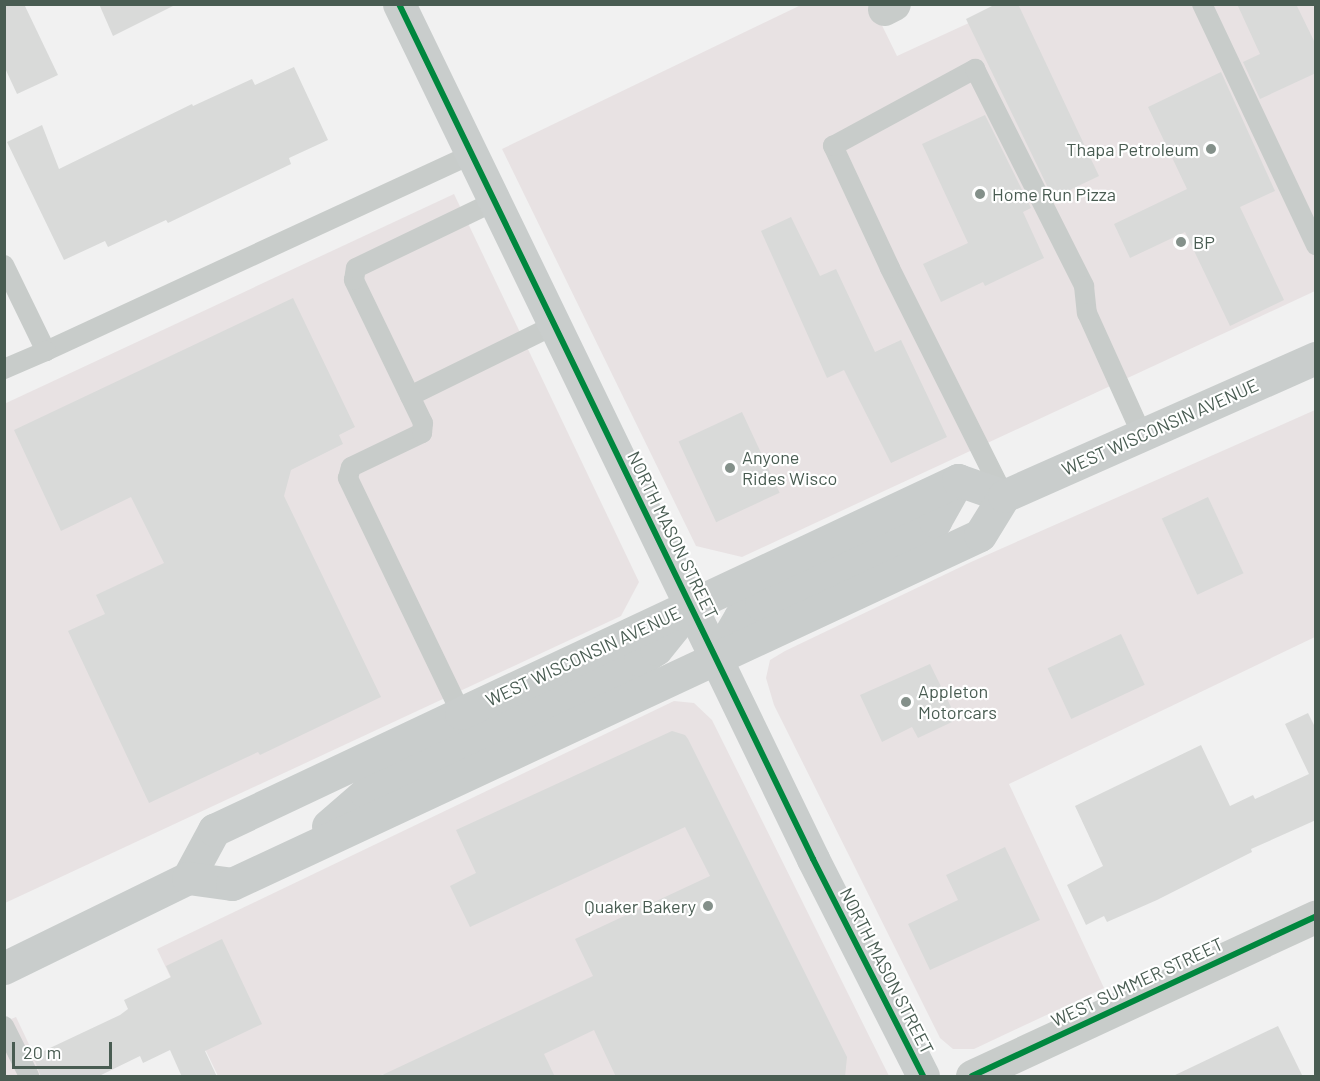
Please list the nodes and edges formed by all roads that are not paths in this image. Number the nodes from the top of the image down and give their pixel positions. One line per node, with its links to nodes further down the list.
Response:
1 (399, 4): 3 (main road, NORTH MASON STREET)
2 (1202, 4): 5 (lane)
3 (472, 154): 4 (main road, NORTH MASON STREET); 8 (lane)
4 (495, 201): 7 (main road, NORTH MASON STREET); 11 (lane)
5 (1316, 245)
6 (4, 265): 8 (lane)
7 (554, 325): 11 (lane); 15 (main road, NORTH MASON STREET)
8 (46, 351): 10 (lane)
9 (1316, 358): 12 (main road, WEST WISCONSIN AVENUE)
10 (4, 369)
11 (410, 396): 17 (lane)
12 (1142, 435): 14 (main road, WEST WISCONSIN AVENUE); 14 (lane)
13 (958, 480): 14 (main road); 15 (main road, WEST WISCONSIN AVENUE); 16 (main road)
14 (1004, 496): 16 (main road)
15 (690, 606): 16 (main road, NORTH MASON STREET); 17 (main road, WEST WISCONSIN AVENUE); 18 (main road)
16 (716, 658): 18 (main road); 24 (main road, NORTH MASON STREET)
17 (461, 713): 19 (main road, WEST WISCONSIN AVENUE)
18 (298, 852): 19 (main road)
19 (188, 878): 21 (main road)
20 (1316, 916): 25 (street, WEST SUMMER STREET)
21 (4, 968)
22 (4, 1026): 23 (lane)
23 (29, 1077)
24 (923, 1077)
25 (972, 1077)

